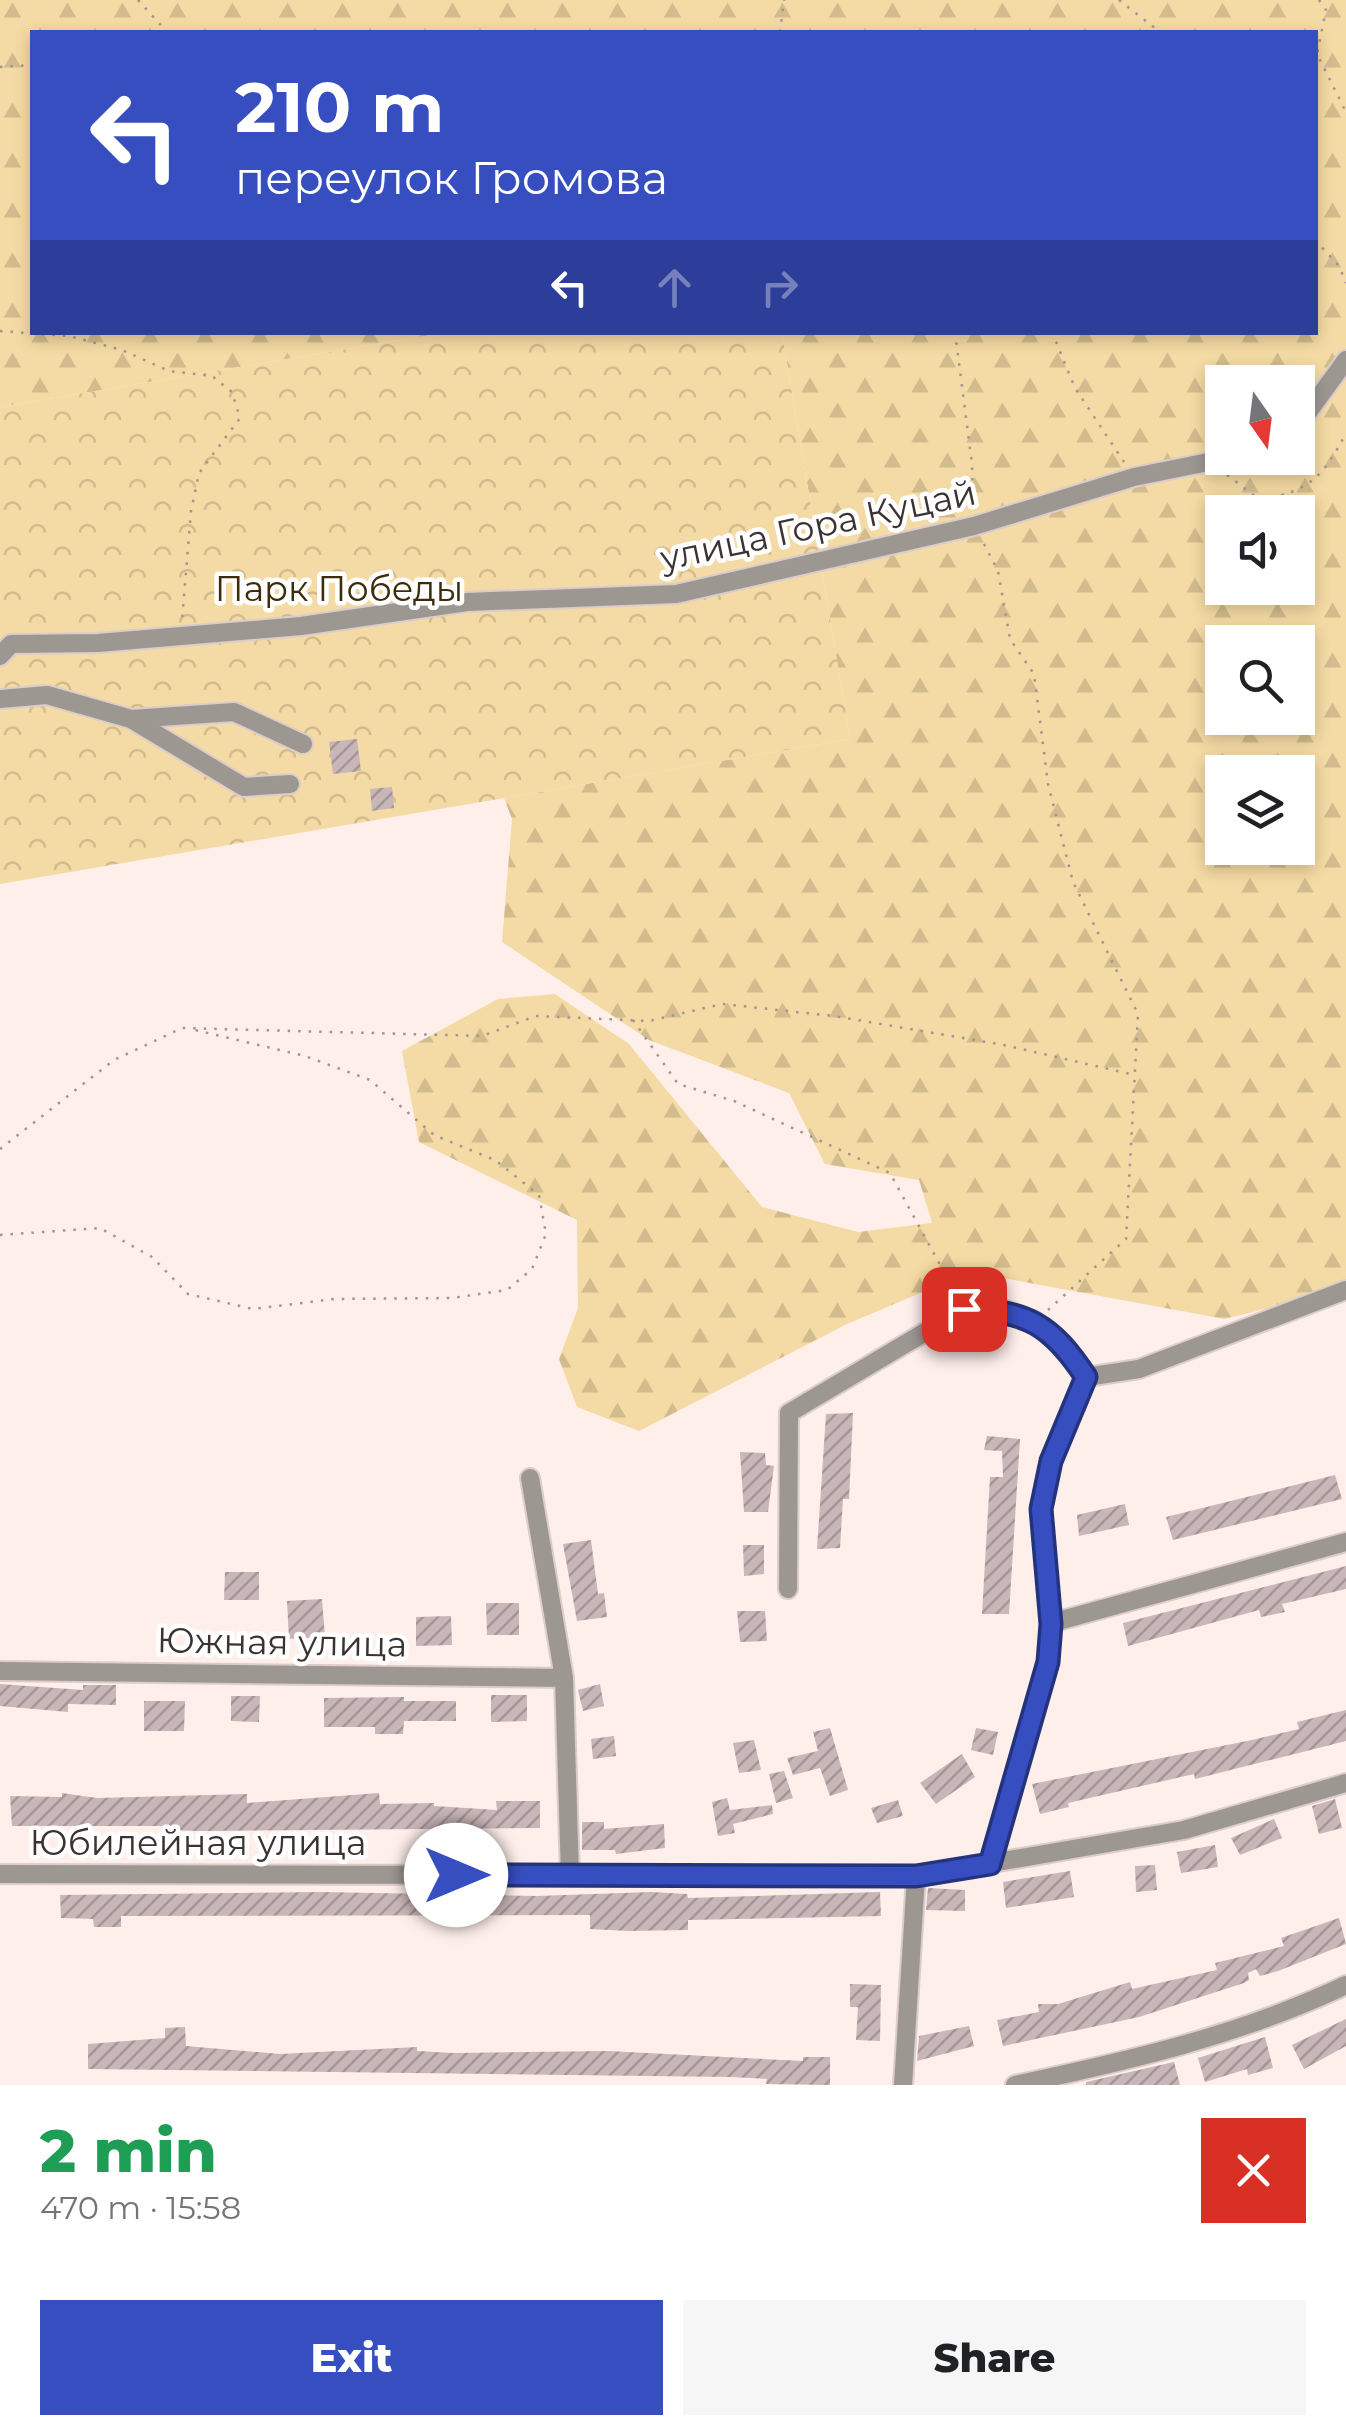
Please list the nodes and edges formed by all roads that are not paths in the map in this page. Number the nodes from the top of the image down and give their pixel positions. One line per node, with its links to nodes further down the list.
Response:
1 (1346, 360): 2 (street)
2 (1315, 403)
3 (1205, 462): 4 (street, улица Гора Куцай)
4 (0, 656)
5 (0, 699): 6 (street)
6 (131, 719): 7 (street); 8 (street)
7 (303, 744)
8 (290, 784)
9 (1346, 1290): 10 (street)
10 (1086, 1377): 13 (street); 14 (street)
11 (530, 1478): 16 (street)
12 (1346, 1542): 14 (street)
13 (788, 1589)
14 (1051, 1624): 18 (street)
15 (0, 1671): 16 (street, Южная улица)
16 (564, 1678): 20 (street)
17 (1346, 1783): 18 (street, Юбилейная улица)
18 (990, 1864): 21 (street, Юбилейная улица)
19 (0, 1874): 20 (street, Юбилейная улица)
20 (570, 1876): 21 (street, Юбилейная улица)
21 (916, 1876): 23 (street)
22 (1346, 1986): 24 (street)
23 (903, 2085)
24 (1015, 2085)

